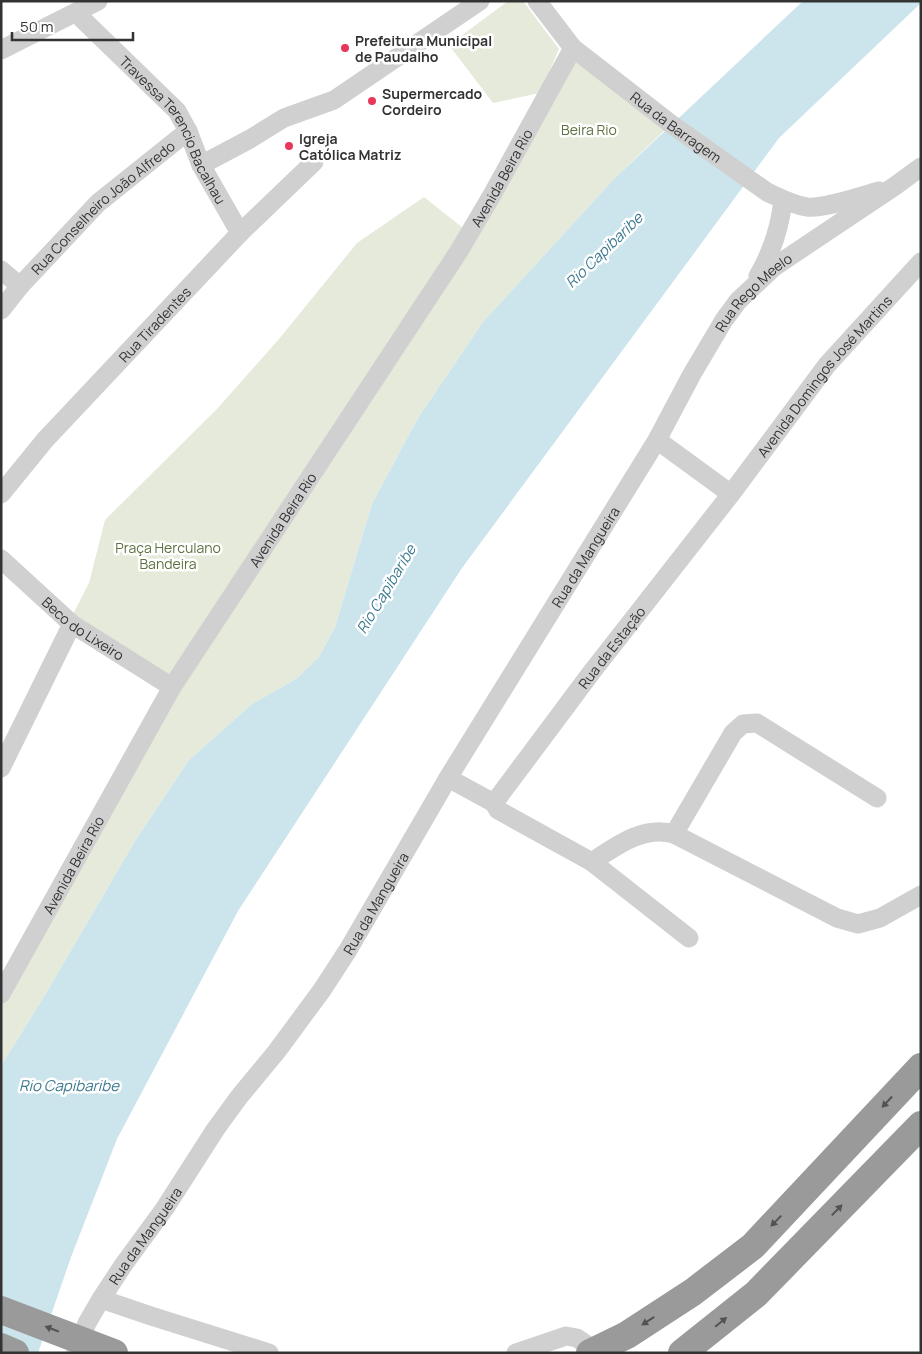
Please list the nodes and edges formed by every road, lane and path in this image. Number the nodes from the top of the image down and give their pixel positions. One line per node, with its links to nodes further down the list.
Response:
1 (98, 1): 4 (street)
2 (480, 1): 9 (street)
3 (537, 1): 5 (street, Rua da Barragem)
4 (76, 13): 6 (street); 7 (street, Travessa Terencio Bacalhau)
5 (573, 48): 12 (street, Rua da Barragem); 24 (street, Avenida Beira Rio)
6 (1, 50)
7 (188, 131): 9 (street, Travessa Terencio Bacalhau); 16 (street, Rua Conselheiro João Alfredo)
8 (314, 162): 13 (street, Rua Tiradentes)
9 (201, 164): 13 (street, Travessa Terencio Bacalhau)
10 (917, 175): 11 (street, Rua Rego Meelo)
11 (895, 186): 12 (street, Rua da Barragem); 17 (street, Rua Rego Meelo)
12 (775, 196): 17 (street)
13 (240, 233): 20 (street, Rua Tiradentes)
14 (921, 262): 21 (street, Avenida Domingos José Martins)
15 (1, 270): 16 (street)
16 (20, 286): 18 (street, Rua Conselheiro João Alfredo)
17 (752, 286): 19 (street, Rua Rego Meelo)
18 (1, 310)
19 (657, 440): 21 (street); 26 (street, Rua da Mangueira)
20 (1, 494)
21 (731, 494): 28 (street, Rua da Estação)
22 (1, 559): 23 (street, Beco do Lixeiro)
23 (72, 624): 24 (street, Beco do Lixeiro); 25 (street)
24 (172, 687): 33 (street, Avenida Beira Rio)
25 (1, 768)
26 (448, 778): 28 (street); 36 (street, Rua da Mangueira)
27 (877, 798): 29 (street)
28 (494, 803): 30 (street)
29 (674, 834): 30 (street); 31 (street)
30 (592, 862): 32 (street)
31 (921, 895)
32 (689, 938)
33 (1, 994)
34 (921, 1067): 39 (highway, one-way to 39)
35 (916, 1136): 45 (highway, one-way to 35)
36 (101, 1298): 41 (street, Rua da Mangueira); 43 (street)
37 (1, 1310): 42 (highway, one-way to 37, bridge)
38 (1, 1347): 40 (highway)
39 (593, 1352): 44 (street)
40 (15, 1353)
41 (76, 1353)
42 (114, 1353)
43 (269, 1353)
44 (516, 1353)
45 (682, 1353)

